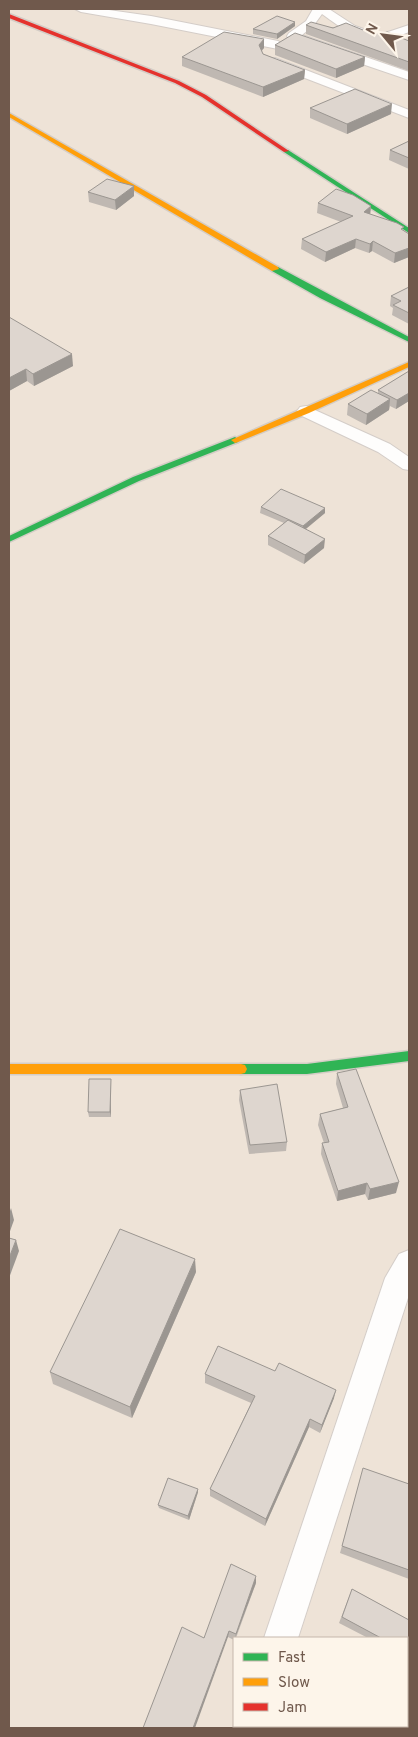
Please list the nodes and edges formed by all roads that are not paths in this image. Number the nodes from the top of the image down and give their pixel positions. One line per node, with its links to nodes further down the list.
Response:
1 (81, 9): 6 (street)
2 (321, 9): 4 (street); 5 (street)
3 (9, 16): 10 (street)
4 (409, 28)
5 (293, 36): 6 (street); 7 (street)
6 (278, 45): 8 (street)
7 (409, 76)
8 (409, 114)
9 (9, 115): 11 (street)
10 (409, 231)
11 (409, 340)
12 (409, 364): 13 (street)
13 (306, 411): 14 (street); 15 (street)
14 (409, 465)
15 (9, 539)
16 (409, 1056): 17 (street)
17 (9, 1069)
18 (409, 1264): 19 (street)
19 (281, 1637)

